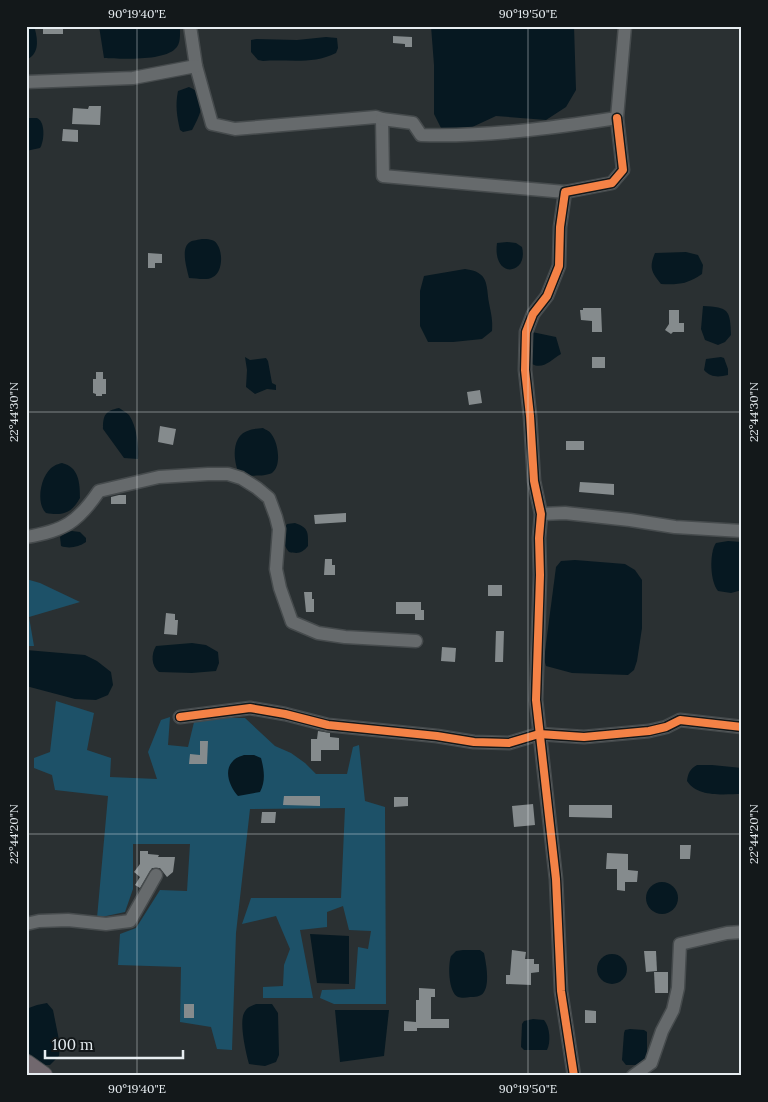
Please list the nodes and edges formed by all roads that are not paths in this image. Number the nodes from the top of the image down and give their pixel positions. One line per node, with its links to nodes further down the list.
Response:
1 (190, 26): 3 (street)
2 (624, 26): 5 (street)
3 (196, 66): 4 (street); 6 (street)
4 (26, 82)
5 (616, 118): 6 (street); 7 (street)
6 (382, 119): 7 (street)
7 (565, 192): 8 (street)
8 (541, 514): 9 (street); 14 (street)
9 (742, 531)
10 (26, 537): 11 (street)
11 (416, 642)
12 (180, 717): 14 (street)
13 (742, 727): 14 (street)
14 (539, 734): 20 (street)
15 (156, 875): 16 (street)
16 (26, 924)
17 (742, 932): 21 (street)
18 (26, 1064): 19 (highway)
19 (43, 1076)
20 (574, 1076)
21 (633, 1076)

